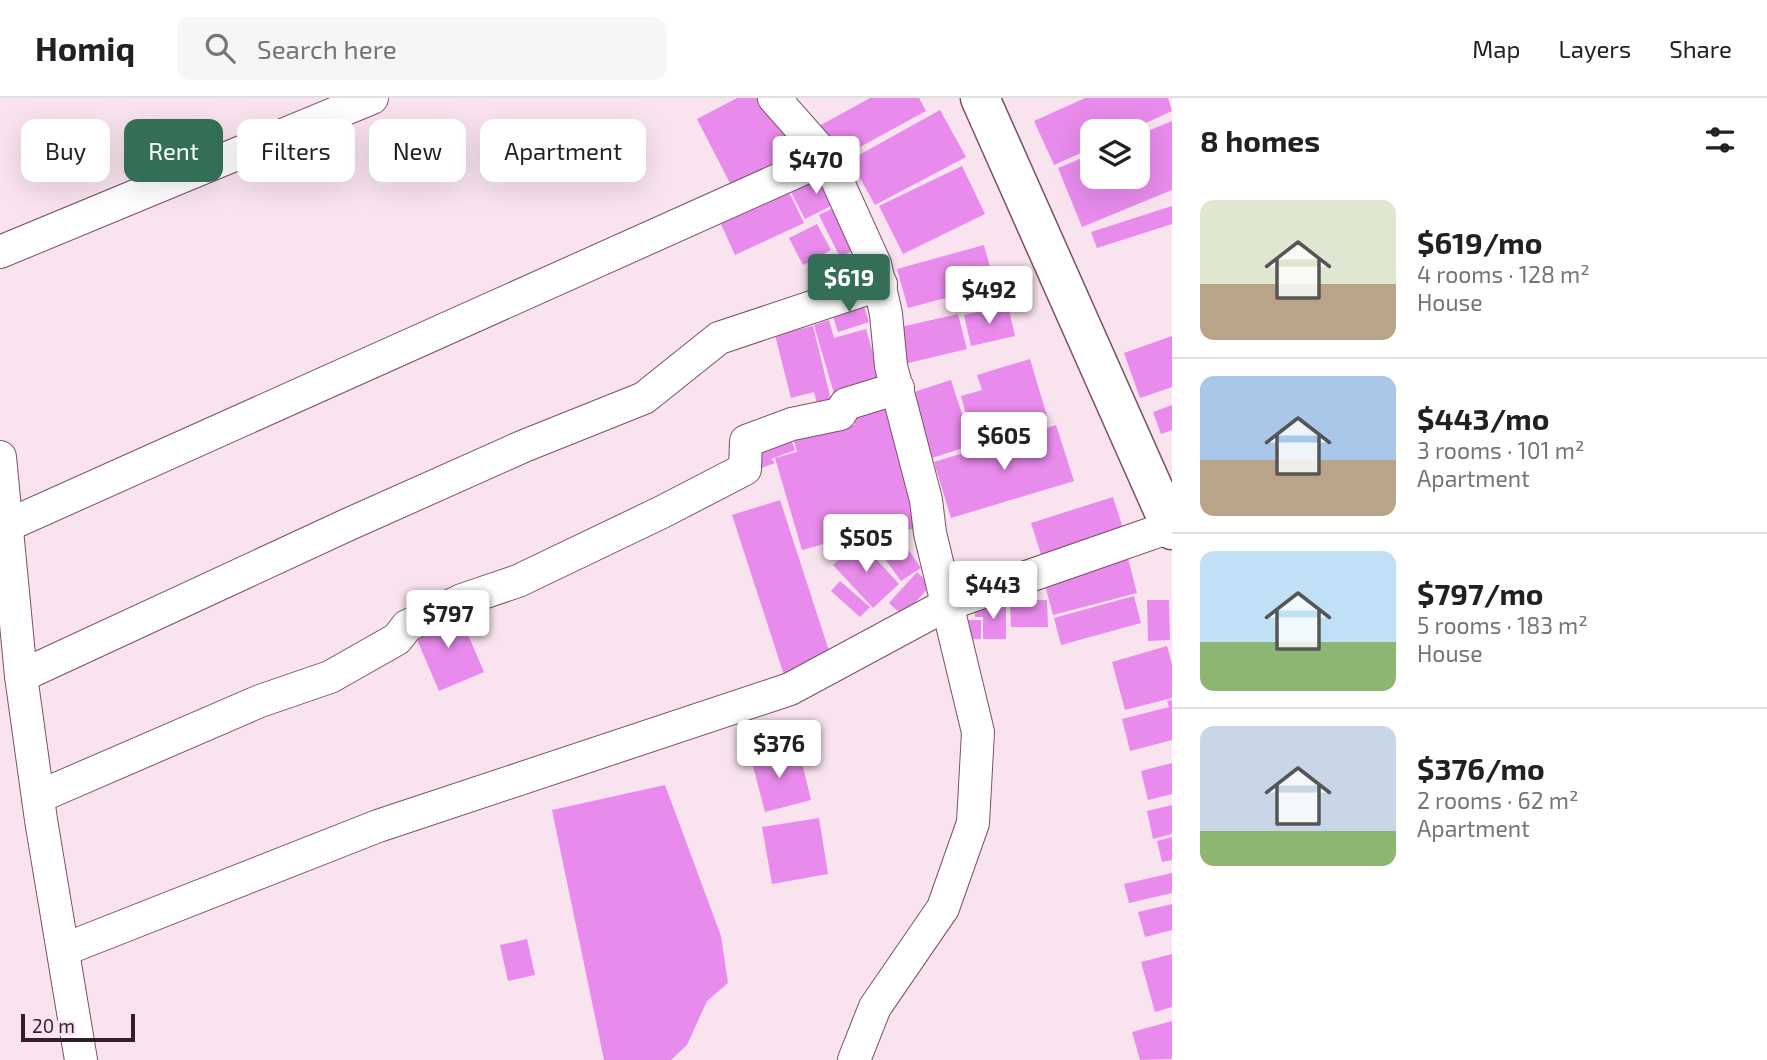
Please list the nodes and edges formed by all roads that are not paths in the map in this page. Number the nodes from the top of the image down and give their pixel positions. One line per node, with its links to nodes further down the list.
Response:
1 (372, 98): 5 (street)
2 (774, 98): 4 (street)
3 (981, 98): 10 (main road)
4 (827, 159): 6 (street); 9 (street)
5 (0, 252)
6 (881, 284): 7 (street); 13 (street)
7 (898, 388): 11 (street); 14 (street)
8 (0, 457): 9 (street)
9 (6, 526): 12 (street)
10 (1171, 529): 11 (street)
11 (946, 605): 15 (street); 17 (street)
12 (8, 645): 13 (street)
13 (21, 676): 14 (street)
14 (38, 797): 15 (street)
15 (63, 950): 16 (street)
16 (81, 1060)
17 (854, 1060)

